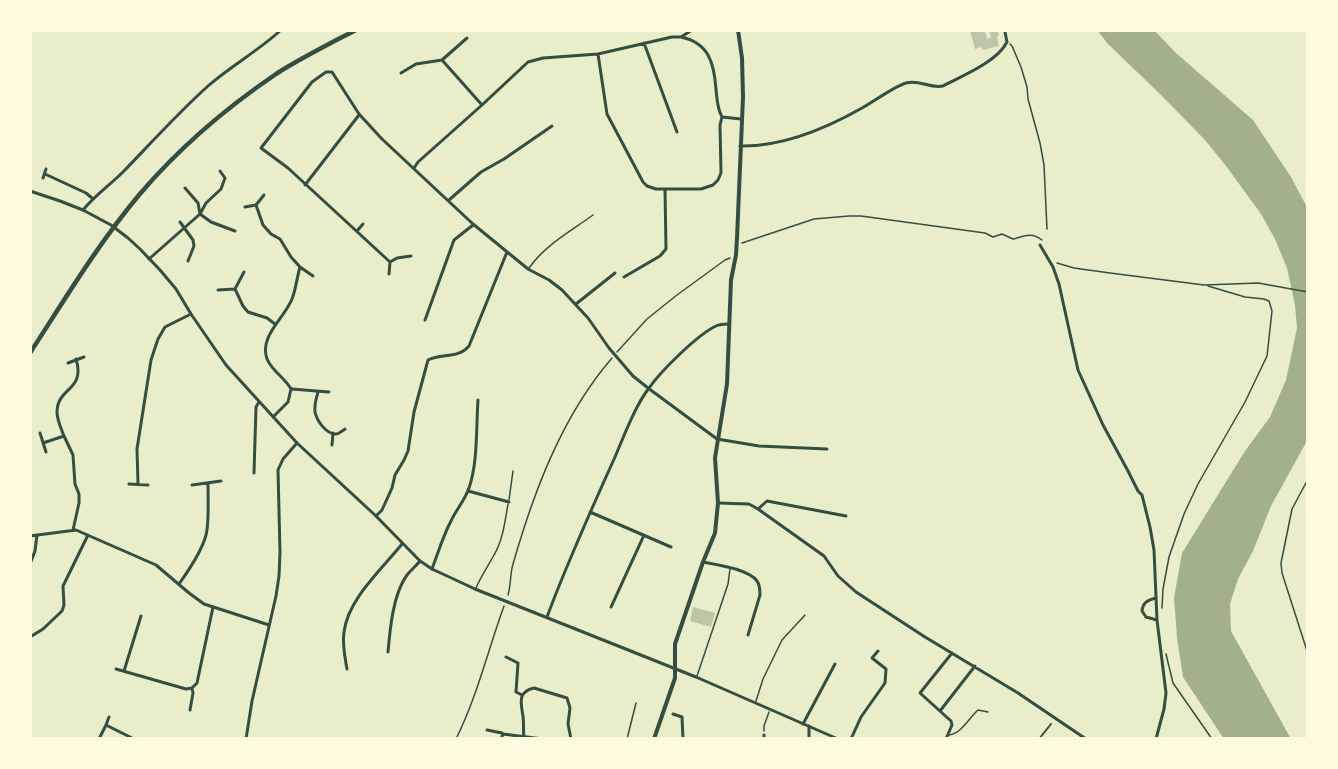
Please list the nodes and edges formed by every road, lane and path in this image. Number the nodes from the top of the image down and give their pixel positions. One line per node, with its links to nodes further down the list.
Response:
1 (281, 30): 30 (street)
2 (356, 30): 71 (highway)
3 (692, 30): 6 (street)
4 (738, 30): 16 (main road)
5 (1005, 32): 8 (street)
6 (681, 37): 9 (street); 15 (street)
7 (467, 38): 11 (street)
8 (1007, 42): 19 (street); 41 (path)
9 (644, 43): 10 (street); 18 (street)
10 (598, 54): 13 (street); 27 (street)
11 (442, 60): 12 (street); 13 (street)
12 (401, 73)
13 (483, 105): 20 (street)
14 (359, 114): 20 (street); 25 (street); 25 (street)
15 (722, 117): 16 (street); 27 (street)
16 (741, 119): 19 (main road)
17 (552, 126): 31 (street)
18 (677, 132)
19 (740, 146): 45 (main road)
20 (414, 168): 31 (street)
21 (46, 169): 23 (street)
22 (220, 171): 35 (street)
23 (45, 174): 24 (street); 30 (street)
24 (43, 178)
25 (305, 185): 43 (street)
26 (185, 188): 35 (street)
27 (665, 189): 59 (street)
28 (30, 191): 34 (street)
29 (264, 195): 32 (street)
30 (92, 198): 34 (street)
31 (449, 201): 39 (street)
32 (256, 205): 33 (street); 53 (street)
33 (245, 207)
34 (83, 210): 49 (street)
35 (200, 214): 40 (street); 42 (street)
36 (593, 215): 54 (lane)
37 (180, 222): 40 (street)
38 (363, 224): 43 (street)
39 (473, 224): 46 (street); 65 (street)
40 (185, 229): 49 (street); 50 (street)
41 (1047, 229)
42 (235, 231)
43 (357, 231): 51 (street)
44 (1041, 243): 45 (path); 122 (street)
45 (736, 245): 70 (main road)
46 (507, 252): 54 (street); 106 (street)
47 (411, 256): 51 (street)
48 (731, 257): 168 (path)
49 (149, 259): 67 (street)
50 (188, 261)
51 (390, 261): 57 (street)
52 (1053, 262): 60 (path)
53 (300, 267): 58 (street); 69 (street)
54 (528, 269): 64 (street)
55 (244, 272): 61 (street)
56 (615, 273): 64 (street)
57 (389, 274)
58 (313, 276)
59 (624, 277)
60 (1204, 285): 63 (path); 125 (path)
61 (235, 289): 62 (street); 69 (street)
62 (218, 290)
63 (1308, 292)
64 (576, 304): 75 (street)
65 (428, 309): 66 (street); 68 (street)
66 (436, 312)
67 (191, 314): 80 (street); 98 (street)
68 (424, 320)
69 (275, 324): 76 (street)
70 (729, 324): 75 (street); 86 (main road)
71 (30, 353)
72 (84, 357): 73 (street)
73 (76, 359): 74 (street); 85 (street)
74 (68, 363)
75 (648, 388): 86 (street); 105 (street)
76 (291, 389): 77 (street); 81 (street)
77 (318, 392): 78 (street); 84 (street)
78 (329, 392)
79 (478, 400): 101 (street)
80 (259, 402): 81 (street); 93 (street)
81 (273, 417): 88 (street)
82 (345, 429): 84 (street)
83 (40, 433): 87 (street)
84 (333, 433): 89 (street)
85 (64, 436): 87 (street); 108 (street)
86 (717, 439): 90 (street); 103 (main road)
87 (43, 443): 91 (street)
88 (297, 443): 106 (street); 130 (street)
89 (332, 446)
90 (827, 449)
91 (46, 452)
92 (513, 471): 102 (lane)
93 (254, 473)
94 (1308, 479): 137 (path)
95 (221, 481): 96 (street)
96 (208, 483): 100 (street); 120 (street)
97 (129, 484): 98 (street)
98 (138, 484): 99 (street)
99 (148, 485)
100 (192, 485)
101 (468, 491): 102 (street); 119 (street)
102 (509, 502): 121 (lane)
103 (718, 503): 104 (street); 116 (main road)
104 (758, 509): 107 (street); 136 (street)
105 (590, 512): 111 (street); 128 (street)
106 (376, 516): 113 (street)
107 (846, 516)
108 (74, 530): 109 (street); 110 (street)
109 (86, 534): 120 (street); 132 (street)
110 (37, 535): 112 (street); 117 (street)
111 (644, 535): 114 (street); 124 (street)
112 (30, 536)
113 (402, 544): 115 (street); 143 (street)
114 (671, 547)
115 (420, 561): 119 (street); 135 (street)
116 (703, 562): 118 (street); 141 (main road)
117 (30, 564)
118 (730, 568): 131 (street); 145 (lane)
119 (432, 569): 121 (street)
120 (179, 584): 123 (street)
121 (475, 589): 128 (street)
122 (1156, 598): 129 (street); 129 (street)
123 (213, 607): 130 (street); 146 (street)
124 (611, 607)
125 (1161, 613)
126 (806, 615): 149 (lane)
127 (141, 616): 144 (street)
128 (546, 617): 141 (street)
129 (1157, 620): 181 (street)
130 (269, 626): 167 (street)
131 (748, 635)
132 (30, 637)
133 (1165, 646): 182 (path)
134 (878, 651): 177 (street)
135 (388, 652)
136 (952, 653): 140 (street); 152 (street)
137 (1308, 654)
138 (506, 657): 147 (street)
139 (836, 664): 156 (street)
140 (975, 666): 152 (street); 180 (street)
141 (675, 668): 145 (street); 173 (main road)
142 (117, 669): 144 (street)
143 (347, 669)
144 (124, 671): 146 (street)
145 (696, 677): 149 (street)
146 (192, 688): 150 (street)
147 (522, 696): 163 (street); 171 (street)
148 (636, 703): 172 (lane)
149 (755, 703): 151 (street)
150 (190, 710)
151 (770, 710): 156 (street); 164 (path)
152 (940, 711): 162 (street)
153 (988, 712): 162 (lane)
154 (673, 714): 174 (street)
155 (109, 717): 158 (street)
156 (803, 724): 159 (street)
157 (1051, 724): 179 (street)
158 (106, 725): 165 (street); 166 (street)
159 (809, 726): 175 (street); 176 (street)
160 (487, 730): 161 (street)
161 (503, 734): 163 (street); 169 (street)
162 (949, 735): 178 (street)
163 (524, 737): 170 (street)
164 (764, 737)
165 (99, 739)
166 (134, 739)
167 (246, 739)
168 (456, 739)
169 (501, 739)
170 (543, 739)
171 (572, 739)
172 (627, 739)
173 (654, 739)
174 (683, 739)
175 (809, 739)
176 (838, 739)
177 (851, 739)
178 (946, 739)
179 (1040, 739)
180 (1086, 739)
181 (1156, 739)
182 (1212, 739)

